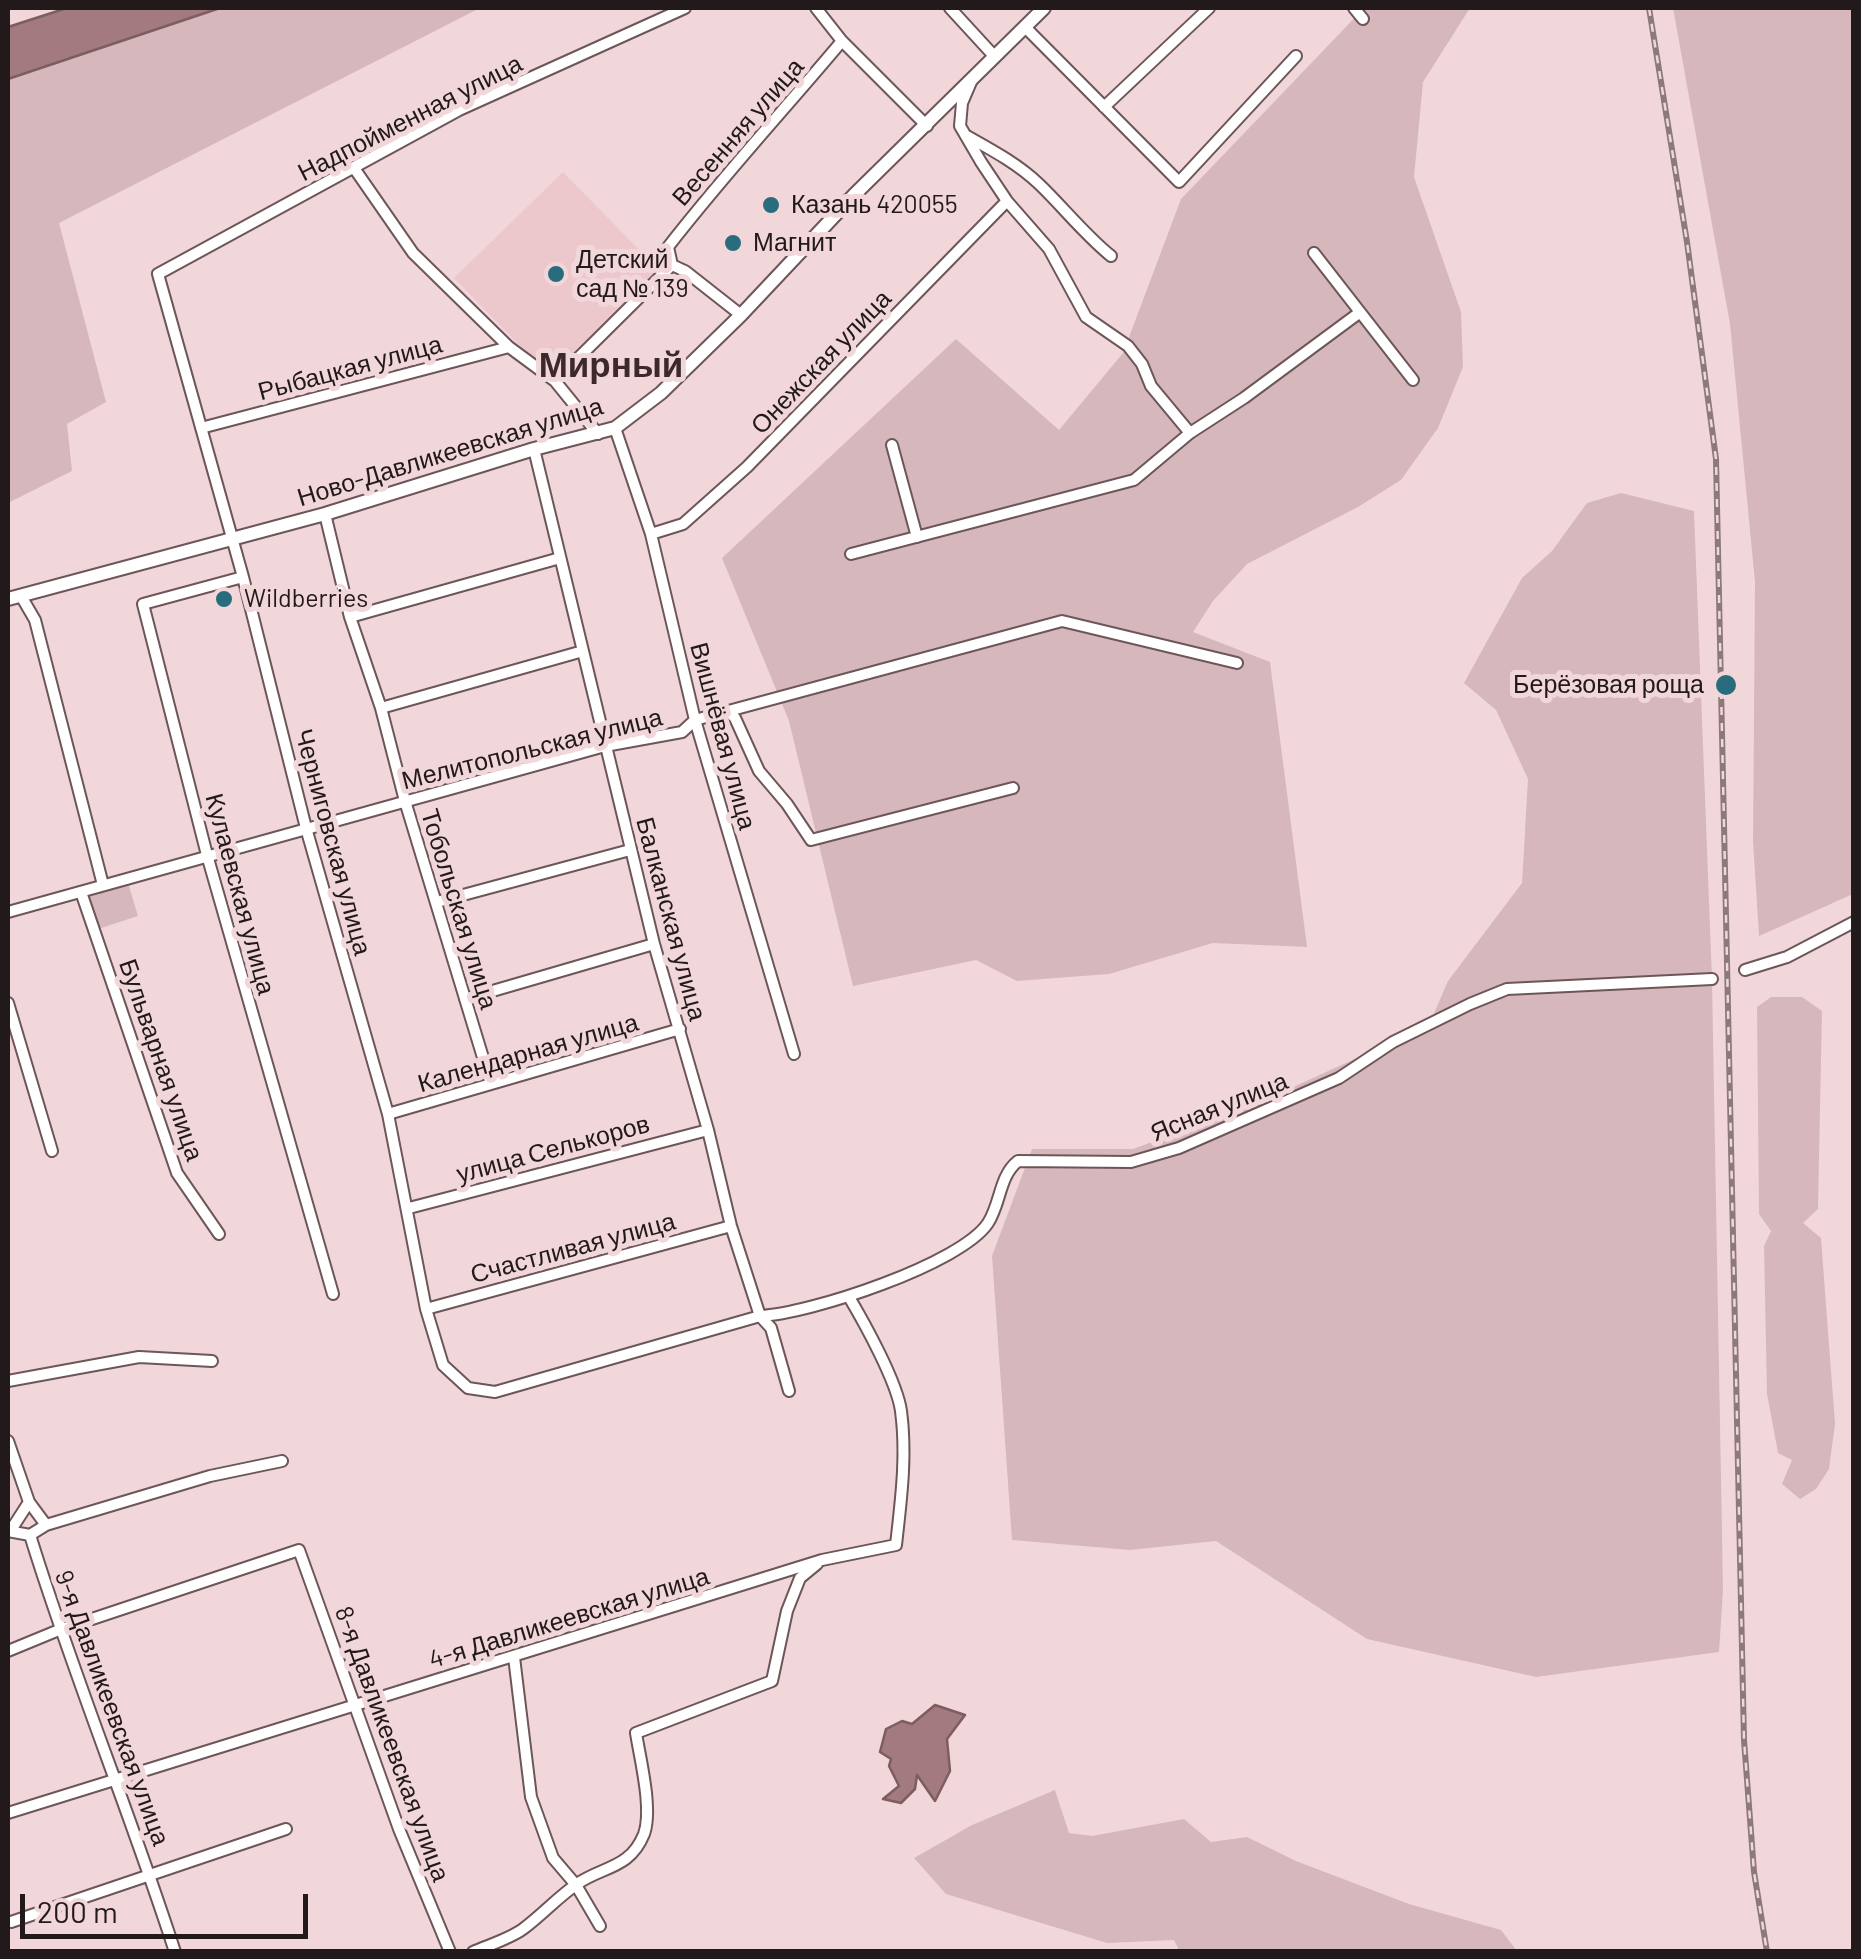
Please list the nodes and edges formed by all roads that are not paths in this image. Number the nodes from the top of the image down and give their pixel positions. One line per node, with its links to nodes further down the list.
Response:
1 (686, 8): 16 (street, Надпойменная улица)
2 (816, 8): 9 (street)
3 (950, 8): 10 (street)
4 (1044, 8): 8 (street, Ново-Давликеевская улица)
5 (1209, 8): 13 (street)
6 (1354, 8): 7 (street)
7 (1363, 19)
8 (1025, 27): 10 (street, Ново-Давликеевская улица); 13 (street)
9 (842, 40): 14 (street); 20 (street, Весенняя улица)
10 (996, 56): 12 (street, Ново-Давликеевская улица)
11 (1296, 56): 13 (street)
12 (972, 81): 14 (street, Ново-Давликеевская улица); 15 (street)
13 (1104, 107)
14 (931, 122): 15 (street); 23 (street, Ново-Давликеевская улица)
15 (963, 131): 17 (street); 19 (street)
16 (354, 168): 21 (street, Надпойменная улица); 24 (street)
17 (1008, 201): 29 (street); 34 (street, Онежская улица)
18 (1314, 253): 22 (street)
19 (1111, 256)
20 (672, 265): 23 (street); 26 (street, Весенняя улица)
21 (158, 274): 27 (street, Черниговская улица)
22 (1359, 313): 25 (street); 29 (street)
23 (741, 315): 28 (street, Ново-Давликеевская улица)
24 (508, 347): 26 (street); 27 (street, Рыбацкая улица)
25 (1413, 380)
26 (555, 381): 30 (street)
27 (201, 428): 36 (street, Черниговская улица)
28 (615, 428): 30 (street, Ново-Давликеевская улица); 34 (street, Вишнёвая улица)
29 (1190, 433): 35 (street)
30 (598, 434): 32 (street, Ново-Давликеевская улица)
31 (892, 446): 35 (street)
32 (534, 449): 33 (street, Ново-Давликеевская улица); 38 (street, Балканская улица)
33 (324, 514): 36 (street, Ново-Давликеевская улица); 41 (street, Тобольская улица)
34 (651, 534): 46 (street, Вишнёвая улица)
35 (917, 538): 37 (street)
36 (232, 539): 39 (street, Черниговская улица); 40 (street, Ново-Давликеевская улица)
37 (851, 554)
38 (560, 558): 41 (street); 42 (street, Балканская улица)
39 (244, 577): 50 (street, Черниговская улица); 52 (street, Кулаевская улица)
40 (14, 598): 53 (street)
41 (350, 617): 44 (street, Тобольская улица)
42 (582, 651): 44 (street); 47 (street, Балканская улица)
43 (1238, 662): 45 (street, Мелитопольская улица)
44 (381, 708): 49 (street, Тобольская улица)
45 (728, 711): 46 (street, Мелитопольская улица); 48 (street)
46 (695, 720): 47 (street, Мелитопольская улица); 64 (street, Вишнёвая улица)
47 (605, 746): 49 (street, Мелитопольская улица); 51 (street, Балканская улица)
48 (1014, 788)
49 (405, 802): 50 (street, Мелитопольская улица); 55 (street, Тобольская улица)
50 (306, 828): 52 (street, Мелитопольская улица); 66 (street, Черниговская улица)
51 (630, 850): 55 (street); 58 (street, Балканская улица)
52 (207, 855): 53 (street, Мелитопольская улица); 72 (street, Кулаевская улица)
53 (103, 885): 54 (street, Мелитопольская улица)
54 (81, 892): 56 (street, Мелитопольская улица); 71 (street, Бульварная улица)
55 (437, 902): 61 (street, Тобольская улица)
56 (8, 912)
57 (1854, 922): 59 (street)
58 (654, 944): 61 (street); 63 (street, Балканская улица)
59 (1745, 970)
60 (1712, 979): 73 (street, Ясная улица)
61 (465, 999): 65 (street, Тобольская улица)
62 (8, 1003): 68 (street)
63 (680, 1030): 65 (street, Календарная улица); 67 (street, Балканская улица)
64 (794, 1054)
65 (491, 1084): 66 (street, Календарная улица)
66 (388, 1114): 69 (street, Черниговская улица)
67 (708, 1130): 69 (street, улица Селькоров); 70 (street, Балканская улица)
68 (52, 1151)
69 (409, 1208): 74 (street, Черниговская улица)
70 (731, 1226): 74 (street, Счастливая улица); 75 (street, Балканская улица)
71 (219, 1234)
72 (333, 1294)
73 (849, 1297): 75 (street, Ясная улица); 86 (street, 4-я Давликеевская улица)
74 (426, 1309): 78 (street, Черниговская улица)
75 (760, 1316): 78 (street, Ясная улица); 79 (street, Балканская улица)
76 (212, 1361): 77 (street)
77 (8, 1381)
78 (494, 1392)
79 (788, 1392)
80 (8, 1442): 82 (street)
81 (282, 1461): 83 (street)
82 (29, 1502): 83 (street); 84 (street)
83 (46, 1526): 85 (street)
84 (10, 1531): 85 (street)
85 (30, 1535): 87 (street, 9-я Давликеевская улица)
86 (822, 1560): 89 (street, 4-я Давликеевская улица); 95 (street)
87 (59, 1630): 88 (street); 90 (street, 8-я Давликеевская улица); 91 (street, 9-я Давликеевская улица)
88 (8, 1651)
89 (514, 1657): 90 (street, 4-я Давликеевская улица); 95 (street)
90 (354, 1706): 91 (street, 4-я Давликеевская улица); 99 (street, 8-я Давликеевская улица)
91 (116, 1777): 92 (street, 4-я Давликеевская улица); 94 (street, 9-я Давликеевская улица)
92 (8, 1812)
93 (286, 1828): 94 (street)
94 (150, 1873): 96 (street); 98 (street, 9-я Давликеевская улица)
95 (576, 1884): 97 (street); 100 (street)
96 (11, 1922)
97 (600, 1926)
98 (176, 1952)
99 (450, 1952)
100 (473, 1952)

